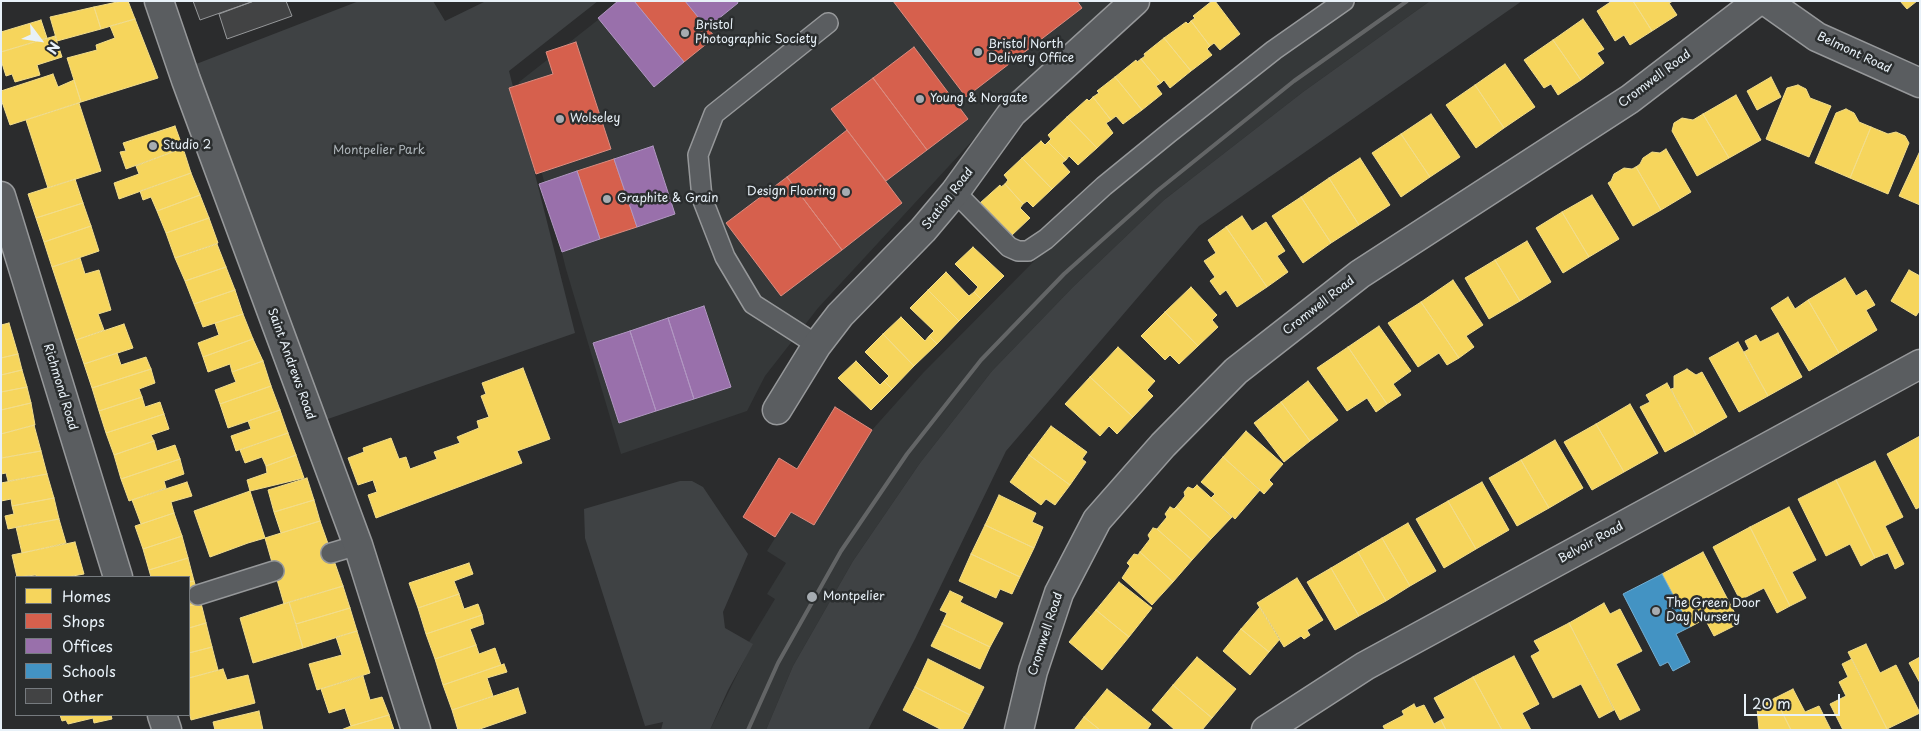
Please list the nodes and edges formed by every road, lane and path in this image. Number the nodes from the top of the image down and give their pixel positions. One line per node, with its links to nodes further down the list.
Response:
1 (159, 1): 13 (street, Saint Andrews Road)
2 (1135, 1): 8 (street, Station Road)
3 (1344, 1): 8 (lane)
4 (1758, 1): 21 (street, Cromwell Road)
5 (1766, 1): 7 (street, Belmont Road)
6 (828, 23): 10 (lane)
7 (1920, 83)
8 (955, 192): 10 (street, Station Road)
9 (1, 196): 16 (street, Richmond Road)
10 (817, 345): 12 (street, Station Road)
11 (1920, 364): 22 (street, Belvoir Road)
12 (778, 410)
13 (358, 545): 14 (lane); 20 (street, Saint Andrews Road)
14 (331, 552)
15 (274, 571): 17 (lane)
16 (118, 576)
17 (198, 595)
18 (162, 716): 19 (street)
19 (167, 730)
20 (416, 730)
21 (1019, 730)
22 (1266, 730)

